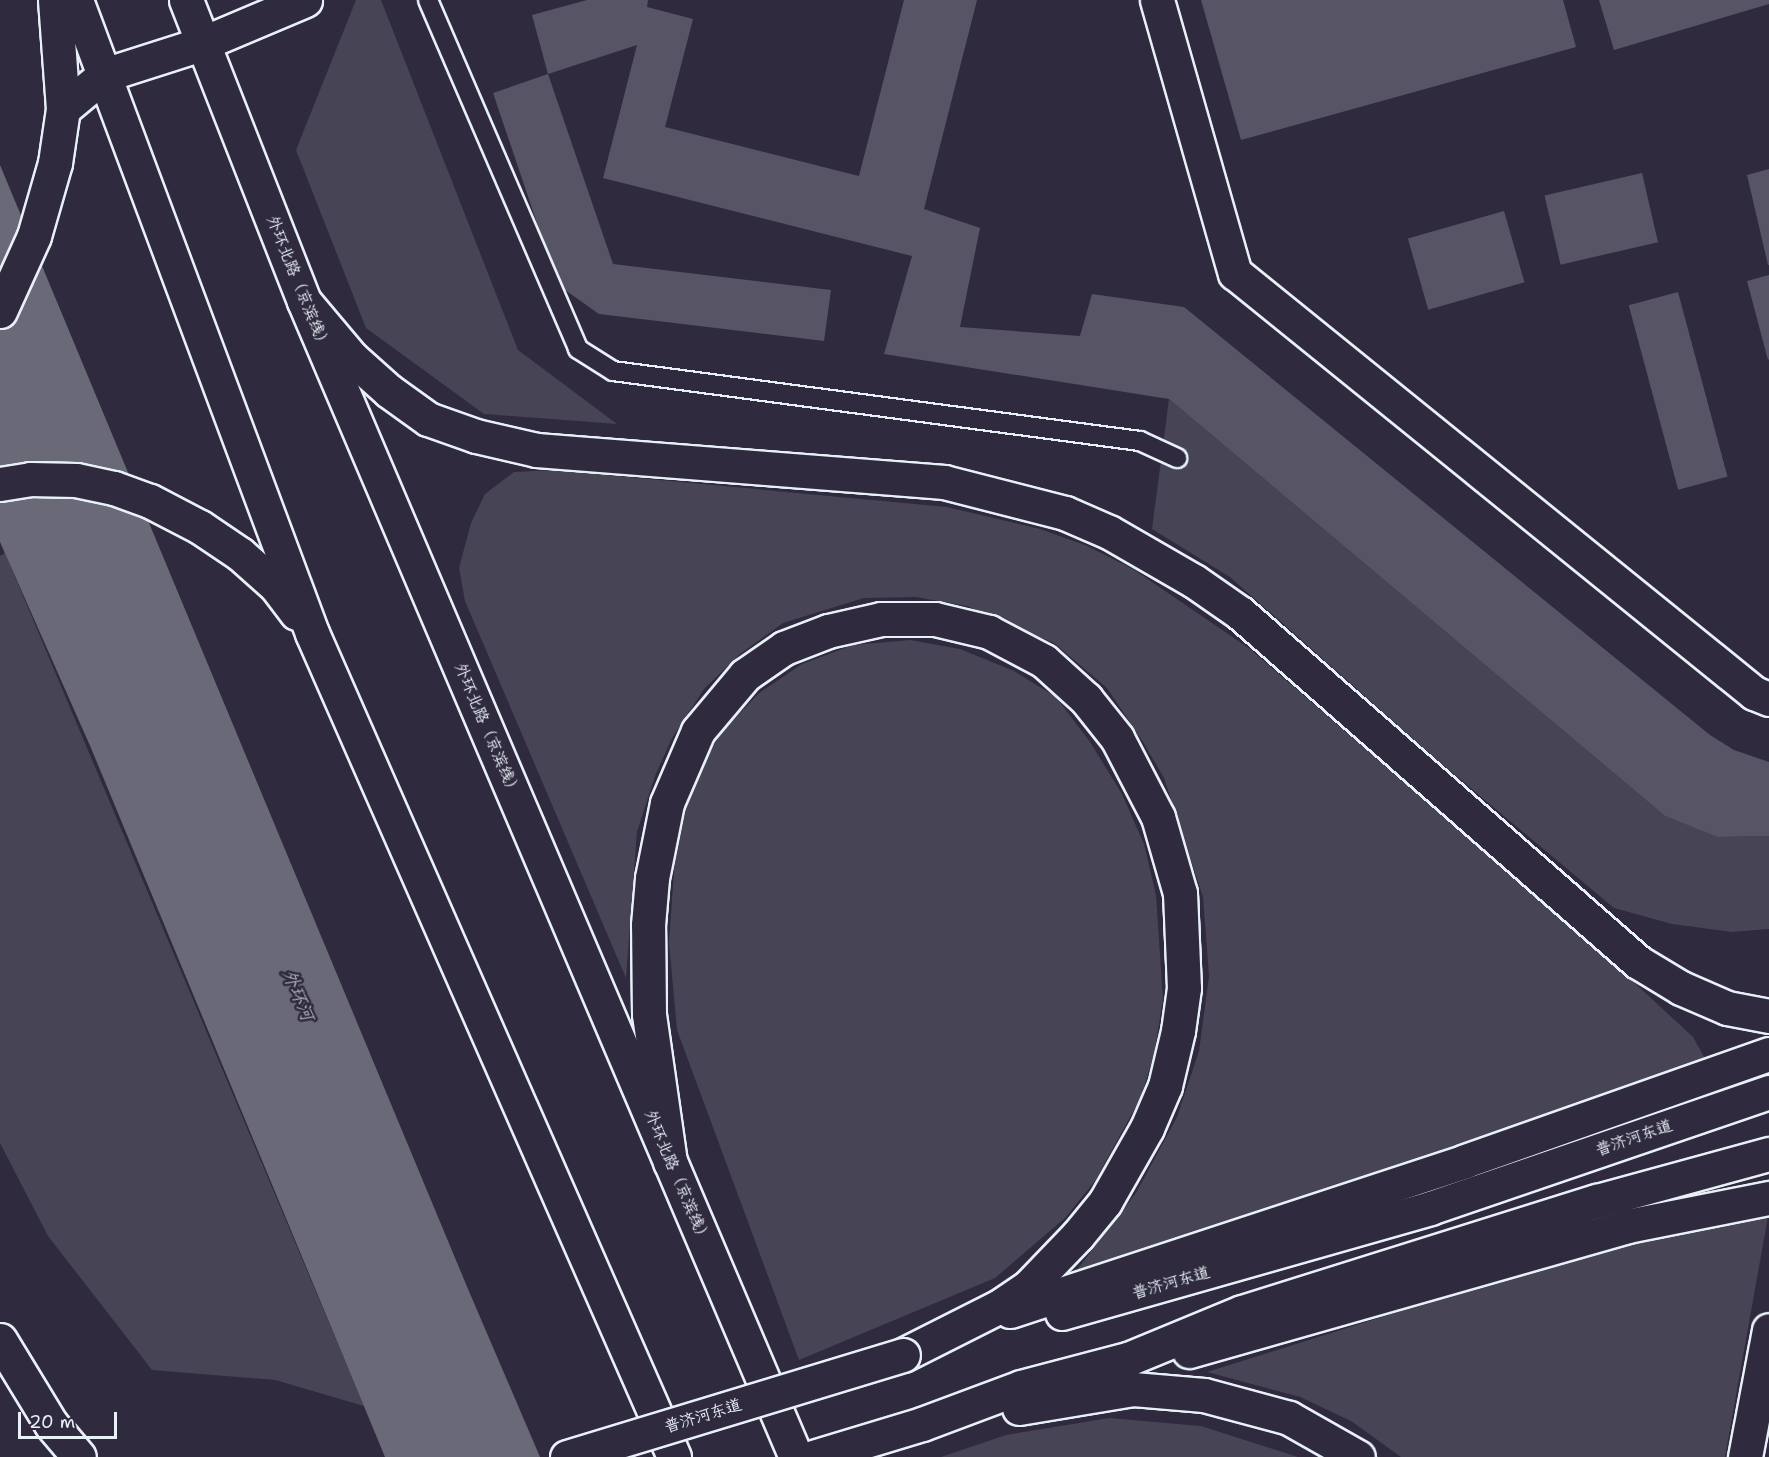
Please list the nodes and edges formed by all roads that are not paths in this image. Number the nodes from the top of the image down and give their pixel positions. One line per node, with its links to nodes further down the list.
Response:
1 (55, 0): 9 (main road)
2 (76, 0): 8 (main road)
3 (186, 0): 7 (main road, 外环北路（京滨线）)
4 (305, 0): 7 (main road)
5 (428, 0): 12 (lane)
6 (1157, 0): 15 (main road)
7 (201, 44): 8 (main road); 10 (main road, 外环北路（京滨线）)
8 (104, 75): 9 (main road); 14 (main road)
9 (63, 108): 11 (main road)
10 (304, 301): 16 (main road); 20 (main road, 外环北路（京滨线）)
11 (0, 311)
12 (1177, 458)
13 (0, 484): 14 (main road)
14 (312, 633): 29 (main road)
15 (1769, 699)
16 (1769, 1016)
17 (1769, 1054): 24 (main road)
18 (1769, 1092): 24 (main road, 普济河东道)
19 (1769, 1154): 25 (main road)
20 (670, 1162): 24 (main road); 30 (main road, 外环北路（京滨线）)
21 (1769, 1198): 25 (main road)
22 (1769, 1330): 33 (main road)
23 (0, 1340): 27 (main road)
24 (903, 1355): 28 (main road, 普济河东道, bridge)
25 (1128, 1359): 26 (main road)
26 (922, 1424): 31 (main road); 32 (main road)
27 (79, 1457)
28 (567, 1457)
29 (674, 1457)
30 (796, 1457)
31 (813, 1457)
32 (1358, 1457)
33 (1745, 1457)

